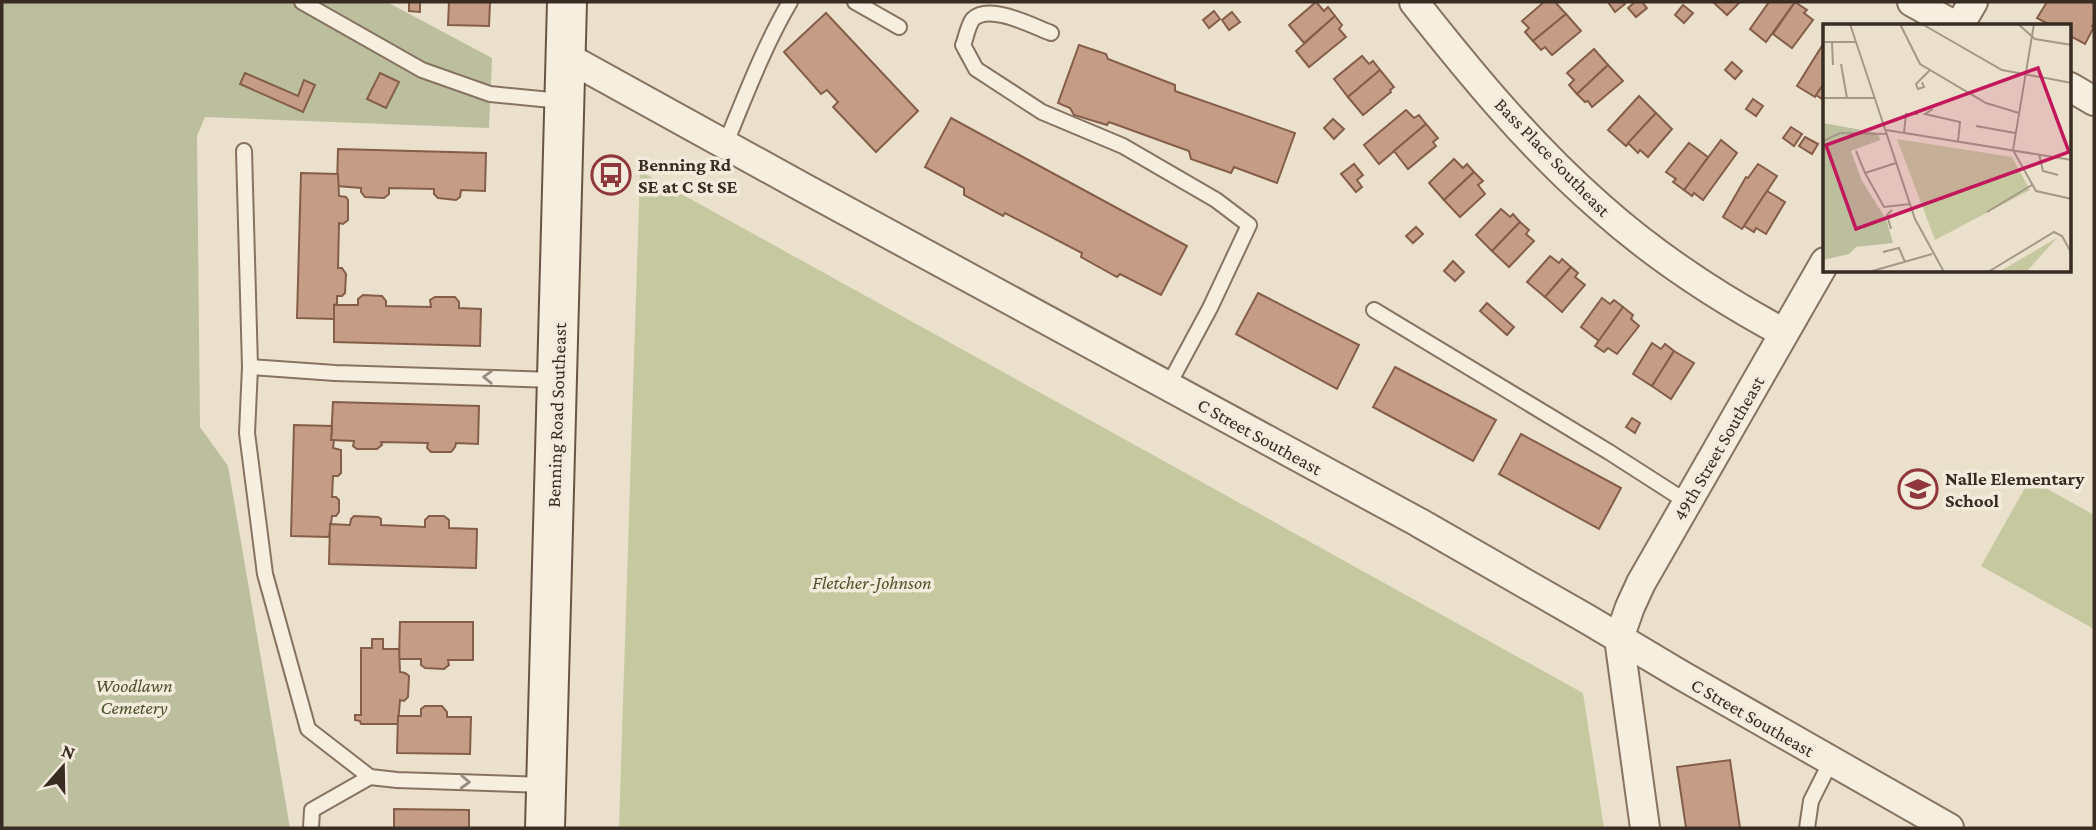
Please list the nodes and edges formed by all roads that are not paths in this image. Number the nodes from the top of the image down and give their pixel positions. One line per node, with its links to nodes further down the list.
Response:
1 (302, 2): 14 (lane)
2 (567, 2): 12 (main road, Benning Road Southeast)
3 (790, 2): 16 (lane)
4 (855, 2): 10 (lane)
5 (1414, 2): 20 (street, Bass Place Southeast)
6 (1912, 2): 8 (street)
7 (1973, 2): 9 (street)
8 (1954, 24)
9 (1959, 24)
10 (899, 27)
11 (1051, 33): 23 (lane)
12 (565, 56): 14 (main road, Benning Road Southeast); 16 (street, C Street Southeast)
13 (2072, 88): 15 (street)
14 (563, 101): 22 (main road, Benning Road Southeast)
15 (2094, 101)
16 (725, 145): 23 (street, C Street Southeast)
17 (244, 151): 21 (lane)
18 (1823, 265): 20 (street, 49th Street Southeast)
19 (1374, 310): 24 (lane)
20 (1784, 333): 24 (street, 49th Street Southeast)
21 (250, 367): 22 (lane, one-way to 21); 27 (lane)
22 (556, 380): 28 (main road, Benning Road Southeast)
23 (1168, 386): 25 (street, C Street Southeast)
24 (1687, 502): 25 (street, 49th Street Southeast)
25 (1619, 638): 26 (street, C Street Southeast); 31 (street)
26 (1831, 761): 32 (lane); 33 (street, C Street Southeast)
27 (370, 776): 28 (lane, one-way to 28); 29 (lane)
28 (546, 786): 30 (main road, Benning Road Southeast)
29 (311, 828)
30 (545, 828)
31 (1645, 828)
32 (1807, 828)
33 (1949, 828)

